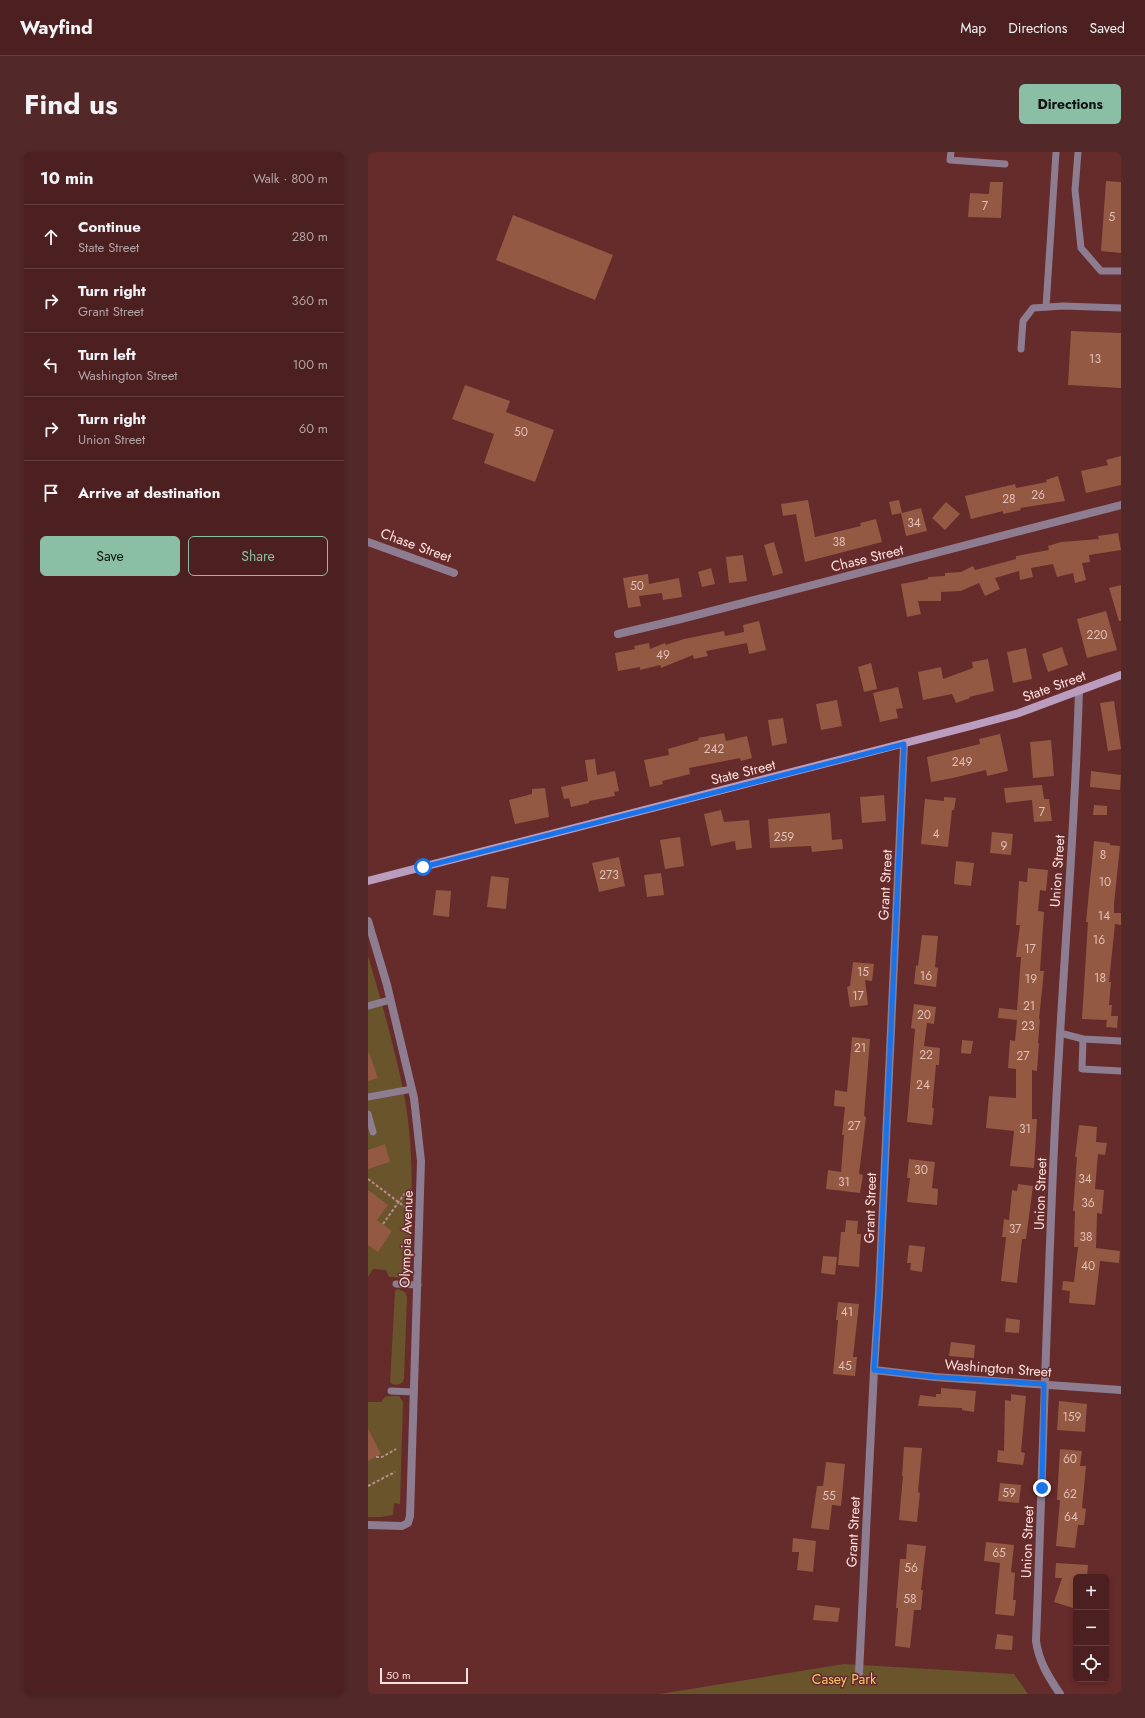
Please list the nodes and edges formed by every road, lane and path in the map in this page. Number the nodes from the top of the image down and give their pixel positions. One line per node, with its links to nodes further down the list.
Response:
1 (951, 152): 4 (lane)
2 (1056, 152): 6 (lane)
3 (1078, 152): 5 (lane)
4 (1005, 164)
5 (1121, 271)
6 (1046, 307): 7 (lane); 8 (lane)
7 (1121, 308)
8 (1021, 349)
9 (1121, 505): 12 (street, Chase Street)
10 (368, 542): 11 (street, Chase Street)
11 (454, 573)
12 (618, 634)
13 (1121, 675): 14 (main road, State Street)
14 (1079, 690): 15 (main road, State Street); 20 (street, Union Street)
15 (904, 744): 16 (main road, State Street); 35 (street, Grant Street)
16 (368, 881)
17 (368, 921): 18 (street, Olympia Avenue)
18 (390, 1000): 19 (lane); 24 (street, Olympia Avenue)
19 (368, 1006)
20 (1060, 1033): 21 (lane); 36 (street, Union Street)
21 (1083, 1039): 22 (lane); 23 (lane)
22 (1121, 1041)
23 (1121, 1071)
24 (412, 1088): 25 (lane); 34 (street, Olympia Avenue)
25 (368, 1097)
26 (368, 1114): 27 (lane)
27 (373, 1132)
28 (368, 1179): 30 (path)
29 (405, 1193): 30 (path)
30 (399, 1202): 31 (path); 32 (path)
31 (405, 1207)
32 (383, 1224)
33 (396, 1284): 34 (lane)
34 (418, 1285): 39 (street, Olympia Avenue)
35 (874, 1370): 36 (street, Washington Street); 45 (street, Grant Street)
36 (1044, 1384): 37 (street, Washington Street); 46 (street, Union Street)
37 (1121, 1390)
38 (391, 1391): 39 (lane)
39 (414, 1392): 44 (street, Olympia Avenue)
40 (396, 1449): 41 (path)
41 (376, 1457)
42 (395, 1472): 43 (path)
43 (368, 1486)
44 (368, 1524)
45 (859, 1673)
46 (1060, 1694)

